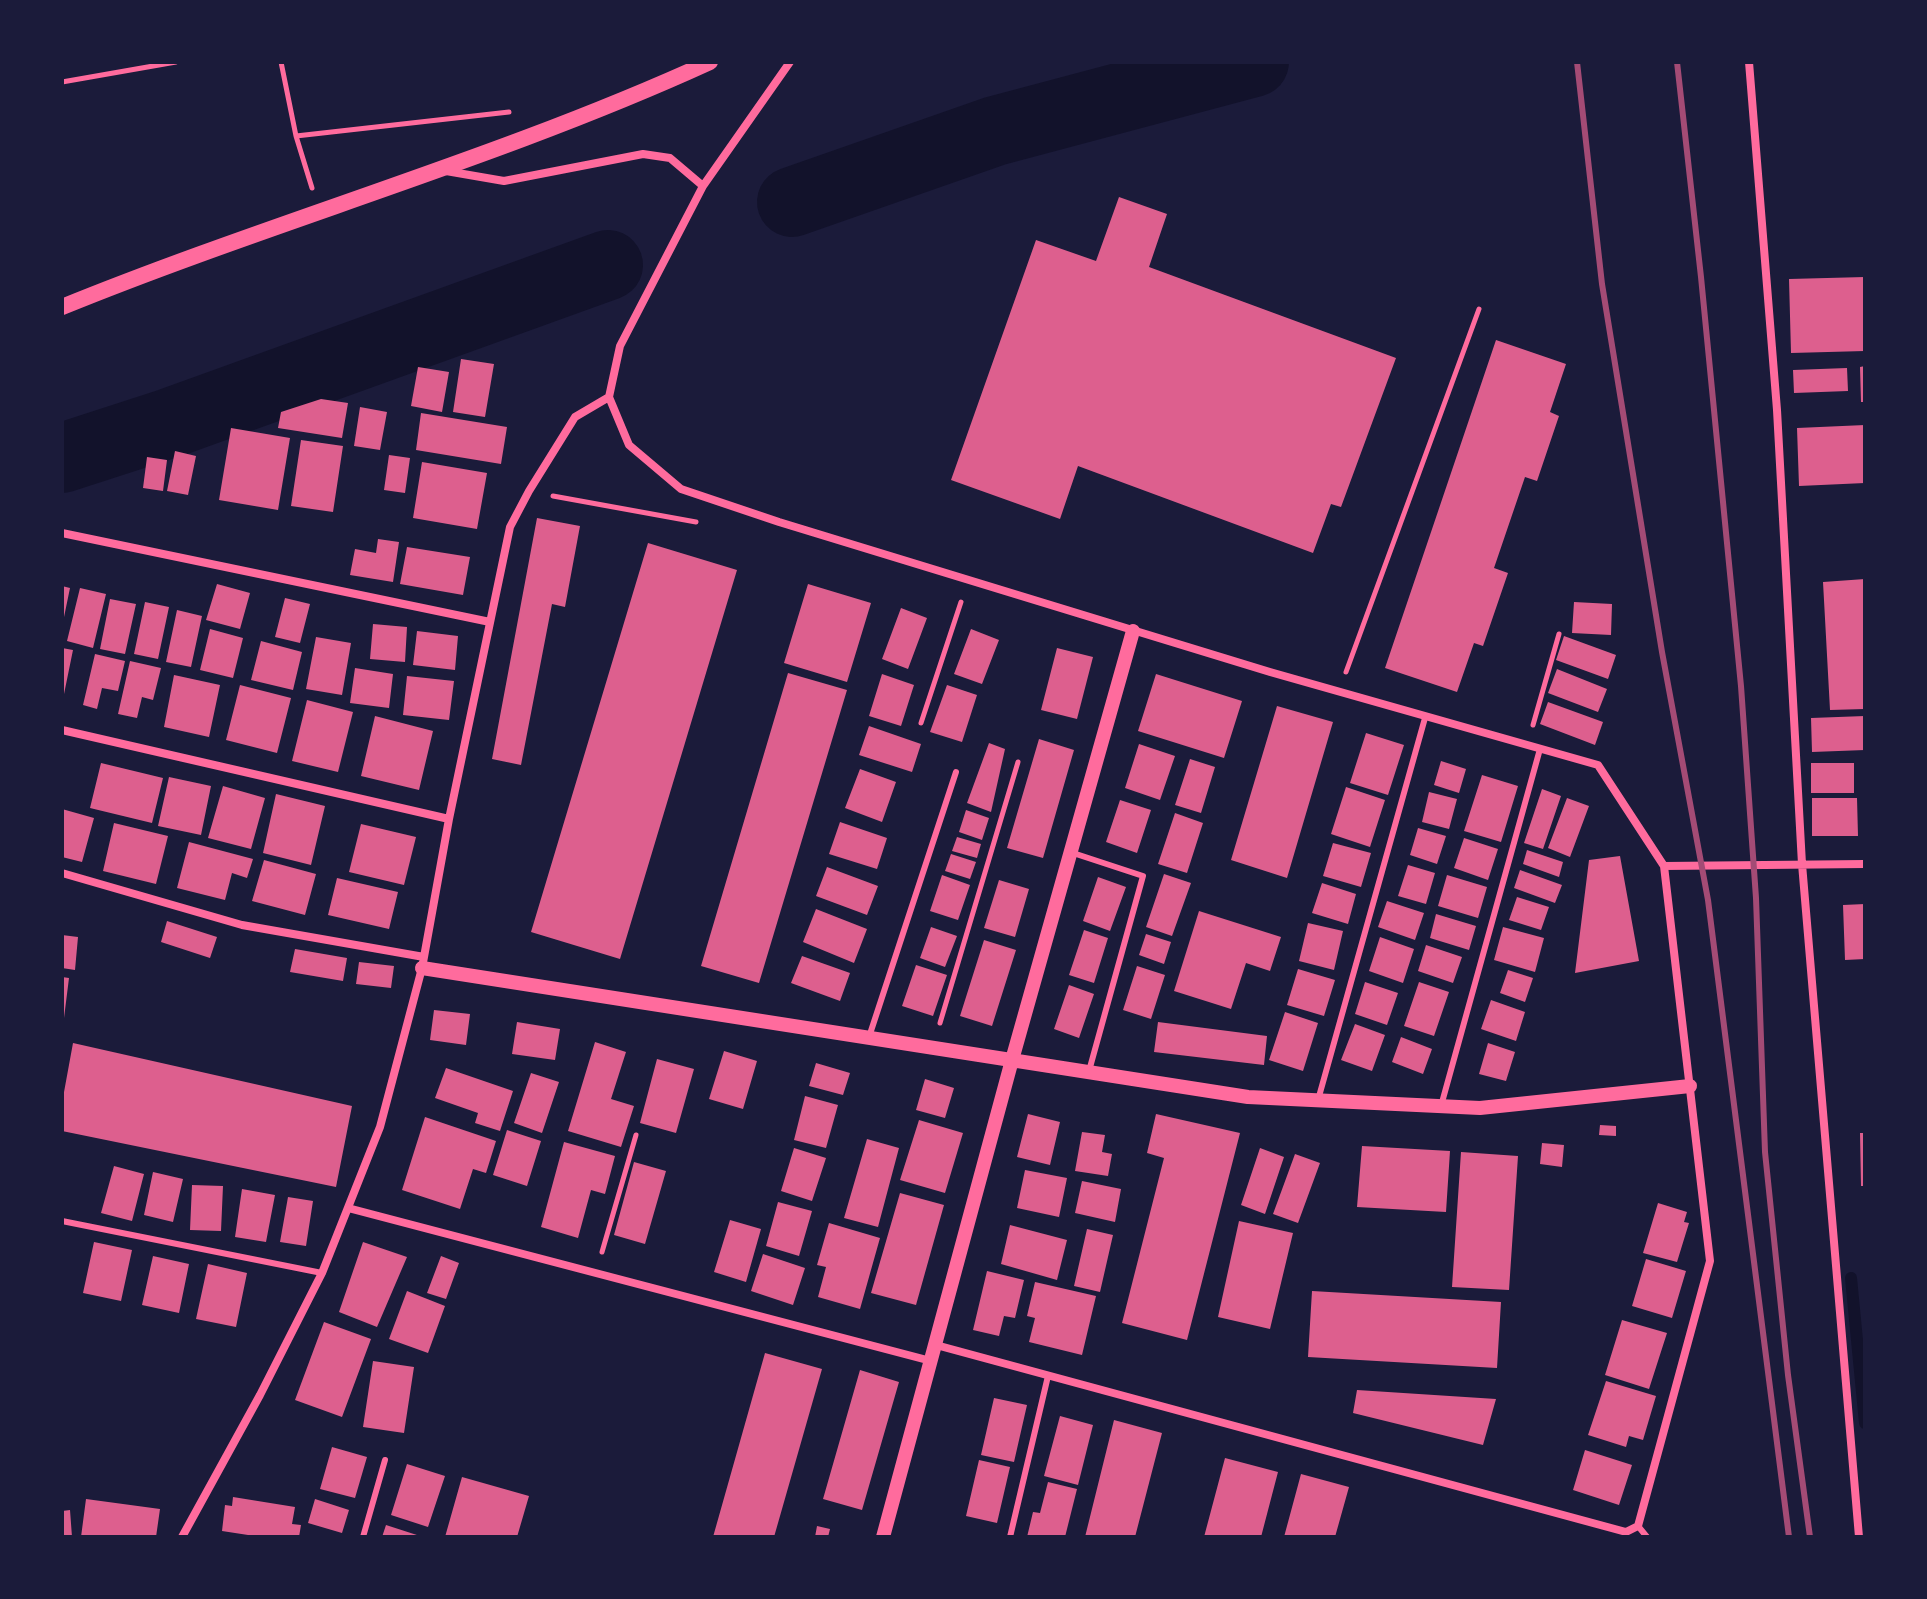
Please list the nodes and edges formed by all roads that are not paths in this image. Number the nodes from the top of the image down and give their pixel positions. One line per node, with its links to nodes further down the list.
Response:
1 (710, 62): 4 (main road)
2 (790, 62): 5 (street)
3 (1749, 62): 17 (street)
4 (438, 170): 5 (street); 6 (main road)
5 (703, 186): 7 (street)
6 (62, 307)
7 (609, 397): 9 (street); 10 (street)
8 (62, 533): 9 (street)
9 (490, 622): 15 (street)
10 (1133, 631): 11 (street); 16 (street)
11 (1425, 718): 13 (street); 26 (lane)
12 (62, 730): 15 (street)
13 (1540, 749): 19 (street); 27 (lane)
14 (956, 772): 22 (lane)
15 (449, 819): 21 (street)
16 (1069, 852): 23 (street); 24 (lane)
17 (1802, 864): 18 (street); 19 (street); 41 (street)
18 (1865, 864)
19 (1664, 866): 25 (street)
20 (62, 873): 21 (street)
21 (423, 963): 22 (street); 28 (street)
22 (869, 1037): 23 (street)
23 (1012, 1060): 24 (street); 31 (street)
24 (1089, 1072): 26 (street)
25 (1690, 1086): 27 (street); 35 (street)
26 (1318, 1100): 27 (street)
27 (1441, 1106)
28 (348, 1208): 30 (street); 32 (street)
29 (62, 1221): 30 (lane)
30 (322, 1273): 36 (street)
31 (936, 1345): 32 (street); 33 (street)
32 (931, 1361): 38 (street)
33 (1048, 1376): 35 (street); 39 (lane)
34 (385, 1460): 37 (lane)
35 (1638, 1526): 40 (lane)
36 (182, 1537)
37 (363, 1537)
38 (883, 1537)
39 (1010, 1537)
40 (1647, 1537)
41 (1859, 1537)

